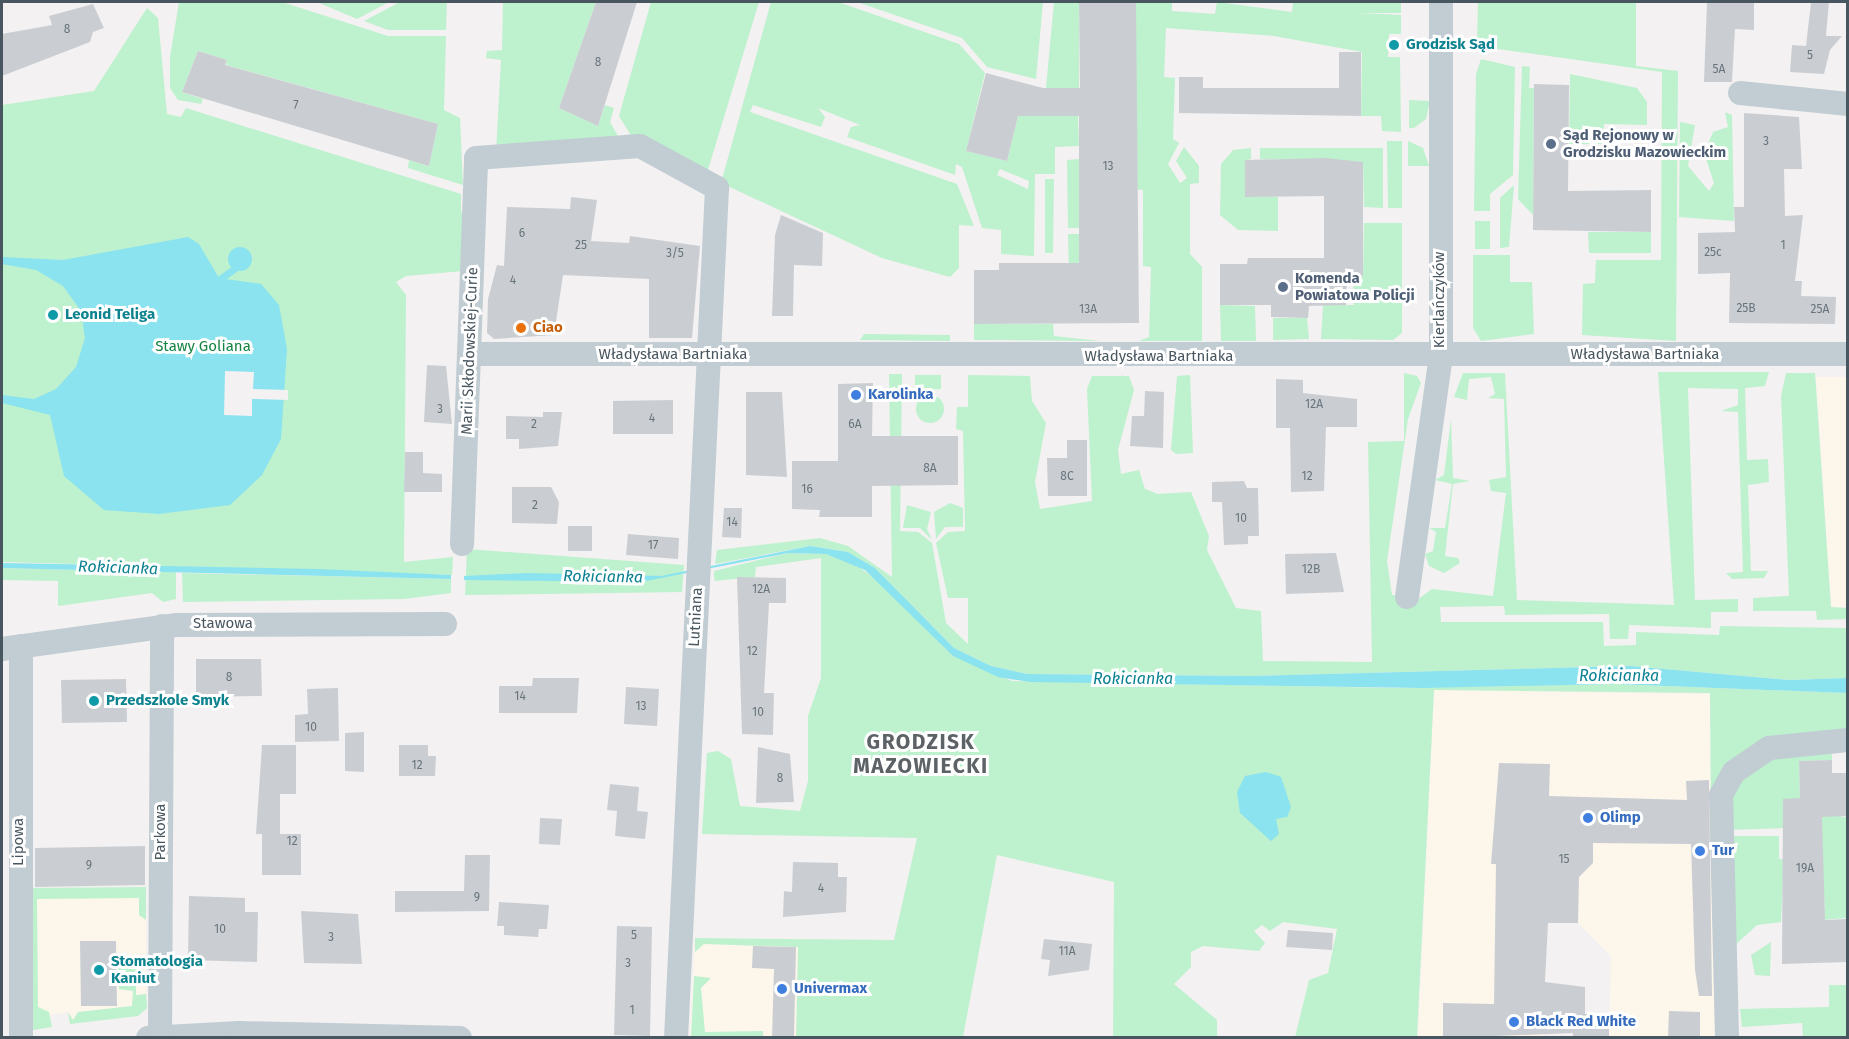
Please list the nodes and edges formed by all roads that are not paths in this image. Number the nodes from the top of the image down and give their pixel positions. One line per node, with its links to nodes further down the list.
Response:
1 (1441, 2): 8 (street, Kierlańczyków)
2 (1740, 93): 3 (street)
3 (1848, 104)
4 (476, 158): 5 (street, Marii Skłodowskiej-Curie); 7 (street, Lutniana)
5 (471, 354): 7 (street, Władysława Bartniaka); 9 (street, Marii Skłodowskiej-Curie)
6 (1848, 354): 8 (street, Władysława Bartniaka)
7 (710, 355): 8 (street, Władysława Bartniaka); 18 (street, Lutniana)
8 (1441, 356): 10 (street, Kierlańczyków)
9 (462, 543)
10 (1407, 597)
11 (445, 624): 12 (street, Stawowa)
12 (162, 626): 13 (street, Stawowa); 15 (street, Parkowa)
13 (11, 648): 16 (street, Lipowa)
14 (1848, 740): 19 (street)
15 (156, 1037): 17 (street)
16 (21, 1038)
17 (460, 1038)
18 (676, 1038)
19 (1726, 1038)

